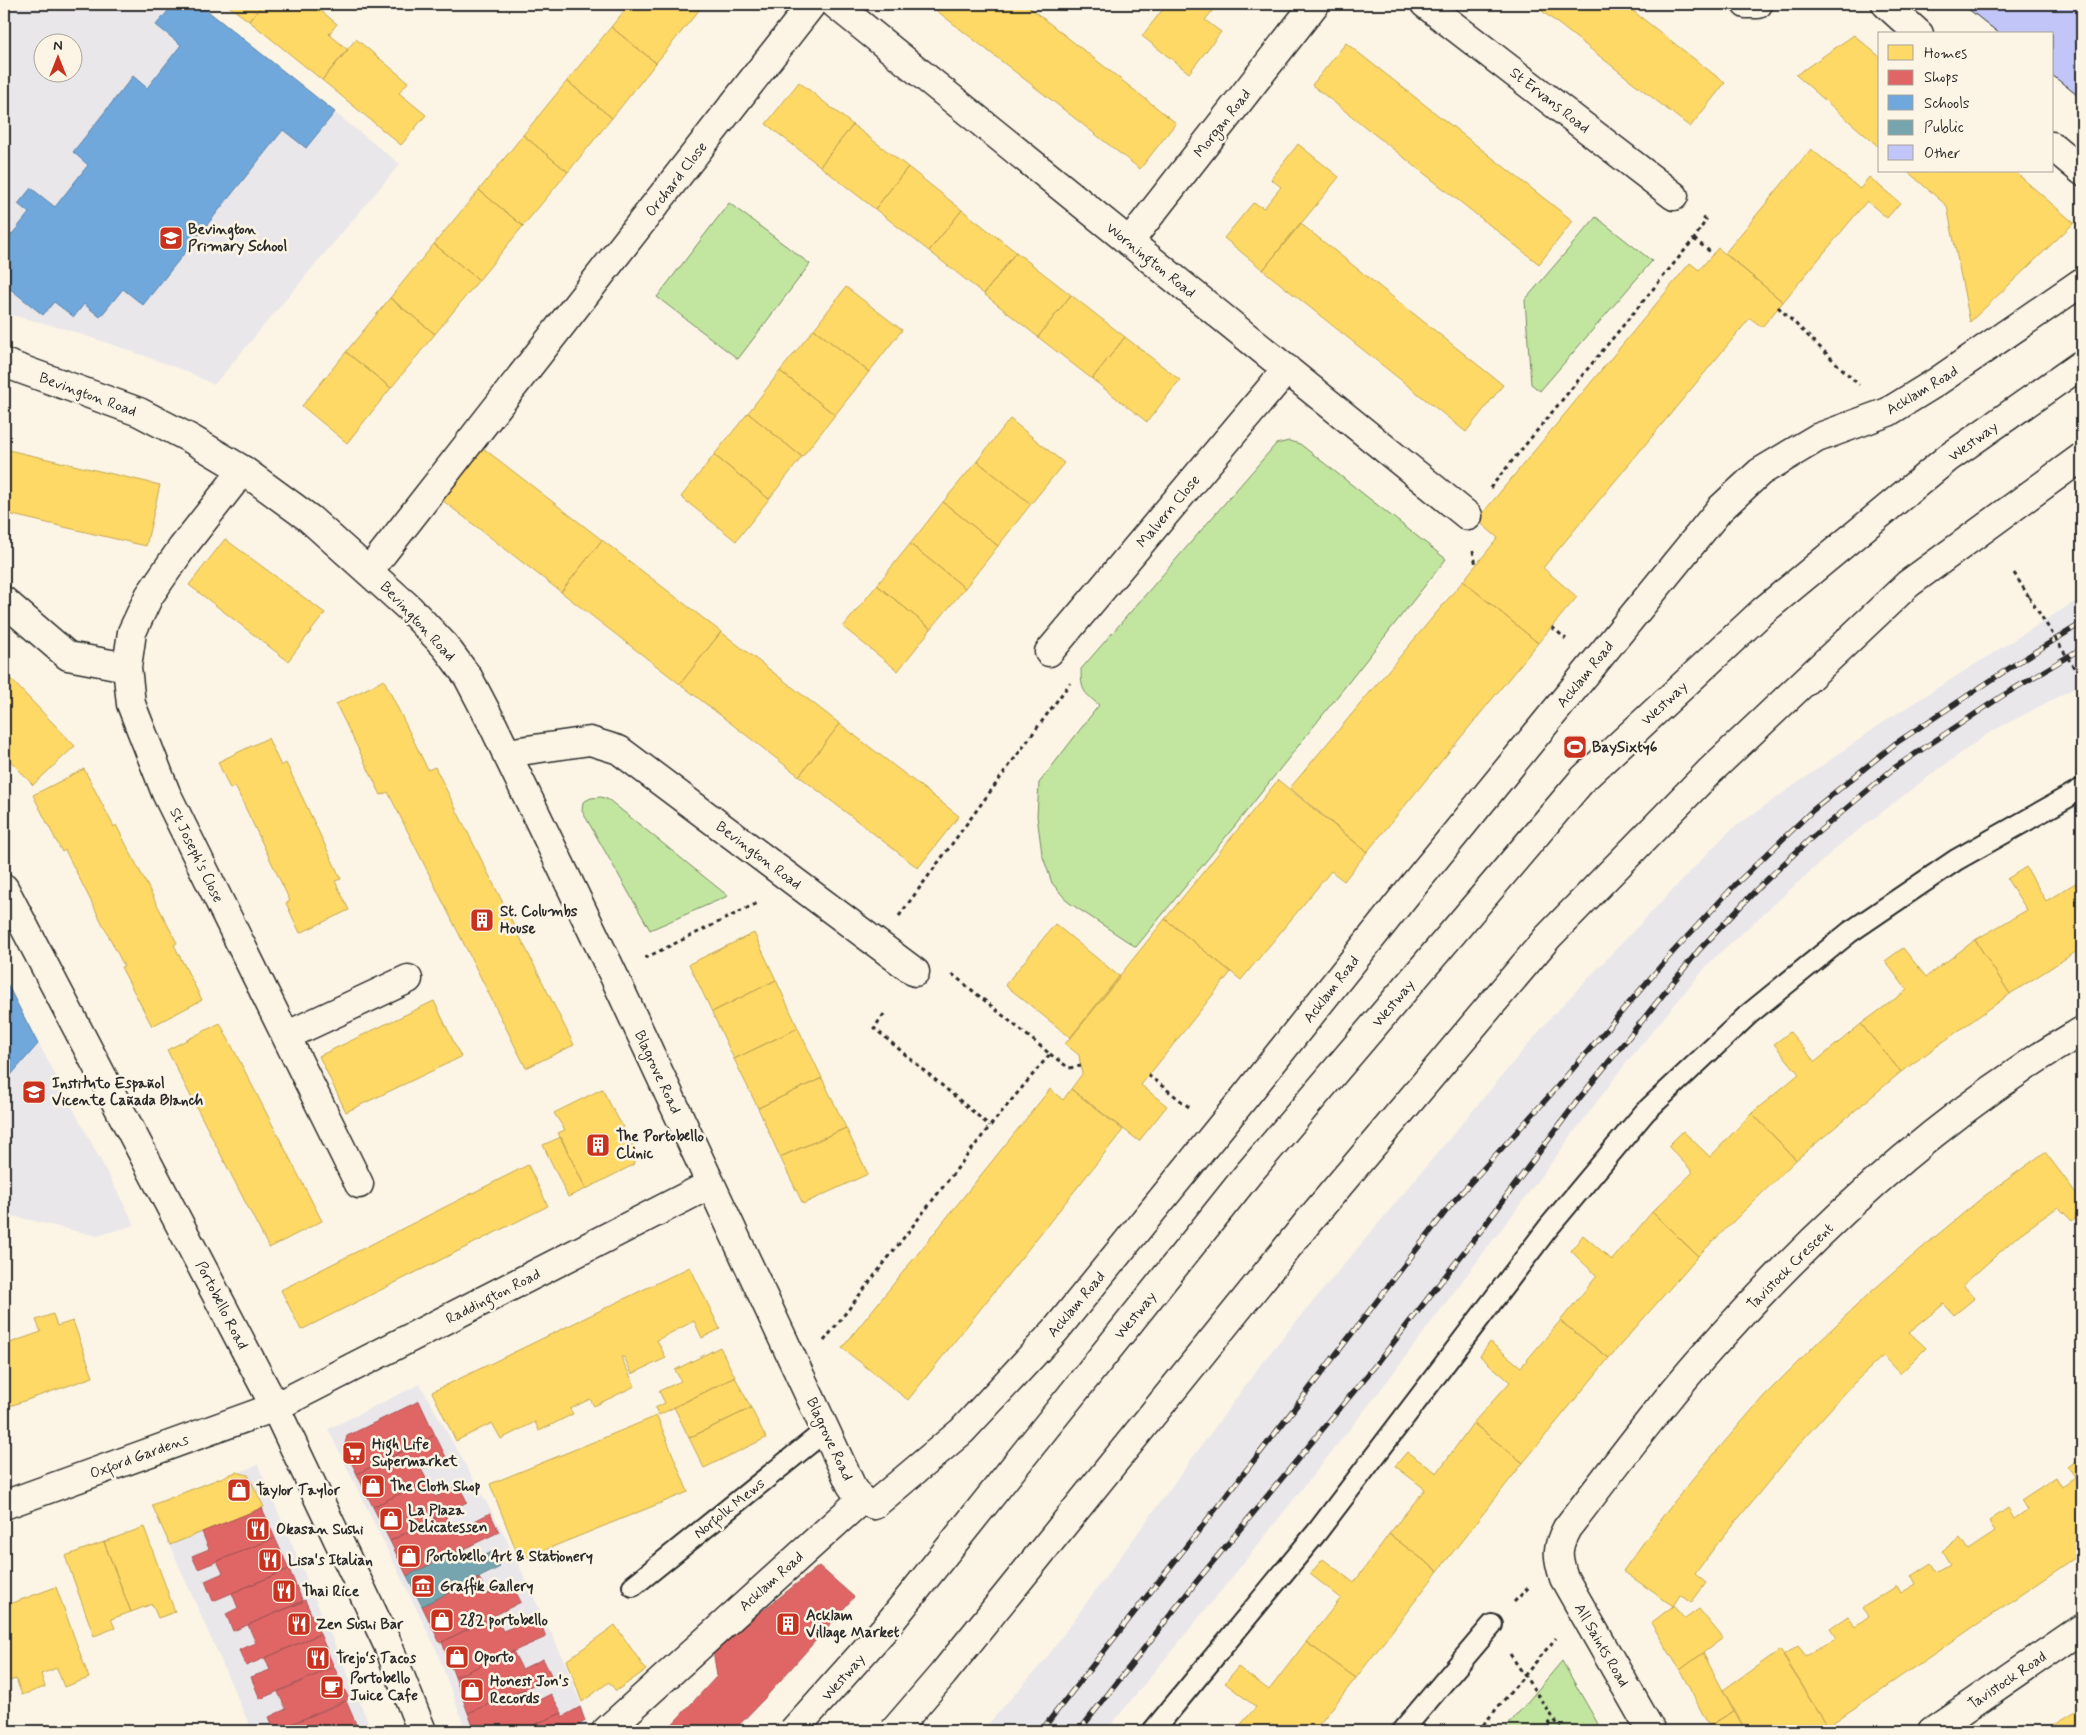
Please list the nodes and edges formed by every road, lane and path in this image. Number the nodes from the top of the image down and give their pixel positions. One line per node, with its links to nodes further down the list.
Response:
1 (812, 4): 24 (main road, Orchard Close)
2 (835, 4): 12 (main road, Wornington Road)
3 (1315, 4): 12 (main road, Morgan Road)
4 (1425, 4): 11 (main road, St Ervans Road)
5 (1746, 4): 6 (main road)
6 (1758, 4)
7 (1886, 4): 8 (main road)
8 (1917, 32)
9 (2054, 148): 10 (main road)
10 (2082, 171)
11 (1674, 196)
12 (1129, 242): 18 (main road, Wornington Road)
13 (1713, 254): 22 (path)
14 (2082, 282): 19 (main road, Acklam Road)
15 (1778, 307): 19 (path)
16 (4, 363): 21 (main road, Bevington Road)
17 (2082, 364): 63 (main road, Westway, bridge)
18 (1287, 369): 22 (main road, Wornington Road); 27 (main road, Malvern Close)
19 (1888, 412): 46 (main road, Acklam Road)
20 (2082, 457): 64 (main road, bridge)
21 (243, 470): 24 (main road, Bevington Road); 28 (main road, St Joseph's Close)
22 (1468, 516): 23 (path)
23 (1476, 565)
24 (369, 570): 30 (main road, Bevington Road)
25 (2014, 573): 29 (path, bridge)
26 (4, 601): 28 (main road)
27 (1049, 652): 34 (path)
28 (127, 667): 41 (main road, St Joseph's Close)
29 (2082, 680)
30 (506, 753): 32 (main road, Bevington Road); 37 (main road, Blagrove Road)
31 (2082, 789): 65 (lane)
32 (798, 884): 34 (main road, Bevington Road); 37 (path)
33 (4, 888): 50 (main road, Portobello Road)
34 (878, 944): 36 (main road, Bevington Road)
35 (943, 967): 42 (path)
36 (915, 972)
37 (613, 974): 48 (main road, Blagrove Road)
38 (408, 979): 41 (main road)
39 (884, 1014): 45 (path)
40 (2082, 1030): 54 (main road, Tavistock Crescent)
41 (286, 1036): 47 (main road, St Joseph's Close)
42 (1050, 1054): 43 (path); 45 (path)
43 (1081, 1066)
44 (1148, 1075): 46 (path)
45 (990, 1126): 49 (path)
46 (1218, 1130): 52 (main road, Acklam Road)
47 (359, 1184)
48 (711, 1184): 49 (main road, Blagrove Road); 50 (main road, Raddington Road)
49 (799, 1373): 51 (main road, Blagrove Road)
50 (275, 1407): 53 (main road, Oxford Gardens); 61 (main road, Portobello Road)
51 (826, 1430): 52 (main road, Blagrove Road); 55 (lane, Norfolk Mews)
52 (861, 1500): 62 (main road, Acklam Road)
53 (4, 1505)
54 (1557, 1557): 56 (main road, All Saints Road); 57 (path)
55 (633, 1586)
56 (1580, 1608): 59 (path); 70 (main road, All Saints Road)
57 (1492, 1626): 59 (path); 66 (lane)
58 (2082, 1628): 71 (main road, Tavistock Road)
59 (1524, 1676): 60 (path); 67 (path)
60 (1554, 1719): 68 (path); 69 (path)
61 (422, 1731)
62 (606, 1731)
63 (793, 1731)
64 (894, 1731)
65 (1153, 1731)
66 (1402, 1731)
67 (1478, 1731)
68 (1543, 1731)
69 (1562, 1731)
70 (1651, 1731)
71 (1932, 1731)

